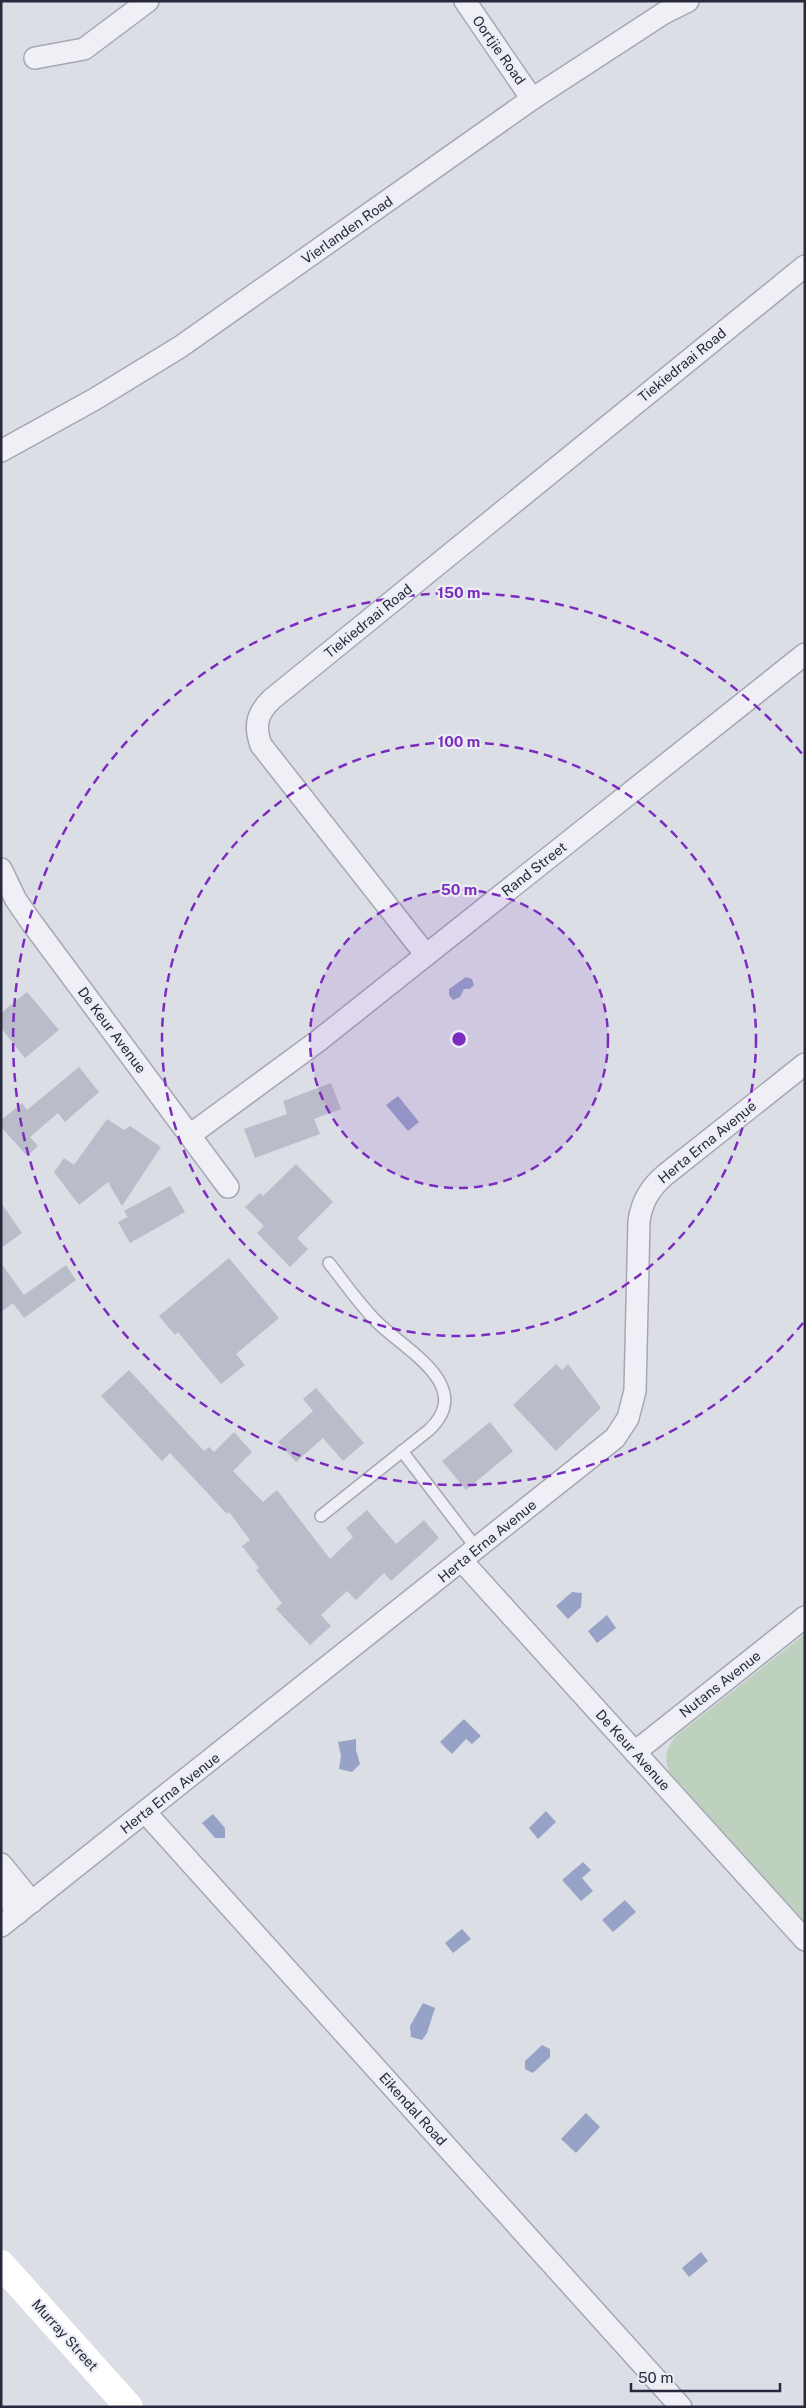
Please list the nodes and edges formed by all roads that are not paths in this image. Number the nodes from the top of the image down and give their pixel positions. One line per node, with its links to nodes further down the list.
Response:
1 (148, 1): 4 (street)
2 (465, 1): 5 (street, Oortjie Road)
3 (688, 1): 5 (street, Vierlanden Road)
4 (35, 58)
5 (532, 99): 7 (street, Vierlanden Road)
6 (805, 266): 10 (street, Tiekiedraai Road)
7 (1, 451)
8 (805, 654): 10 (street, Rand Street)
9 (1, 869): 12 (street, De Keur Avenue)
10 (426, 955): 12 (street, Rand Street)
11 (805, 1064): 17 (street, Herta Erna Avenue)
12 (190, 1135): 13 (street, De Keur Avenue)
13 (228, 1187)
14 (329, 1263): 15 (lane)
15 (402, 1450): 16 (lane); 17 (lane)
16 (321, 1516)
17 (470, 1555): 19 (street, De Keur Avenue); 20 (street, Herta Erna Avenue)
18 (805, 1617): 19 (street, Nutans Avenue)
19 (635, 1752): 24 (street, De Keur Avenue)
20 (145, 1812): 23 (street, Herta Erna Avenue); 27 (street, Eikendal Road)
21 (1, 1864): 23 (street)
22 (1, 1889): 23 (street)
23 (17, 1914)
24 (805, 1940)
25 (5, 2275): 26 (street, Murray Street)
26 (129, 2407)
27 (681, 2407)

